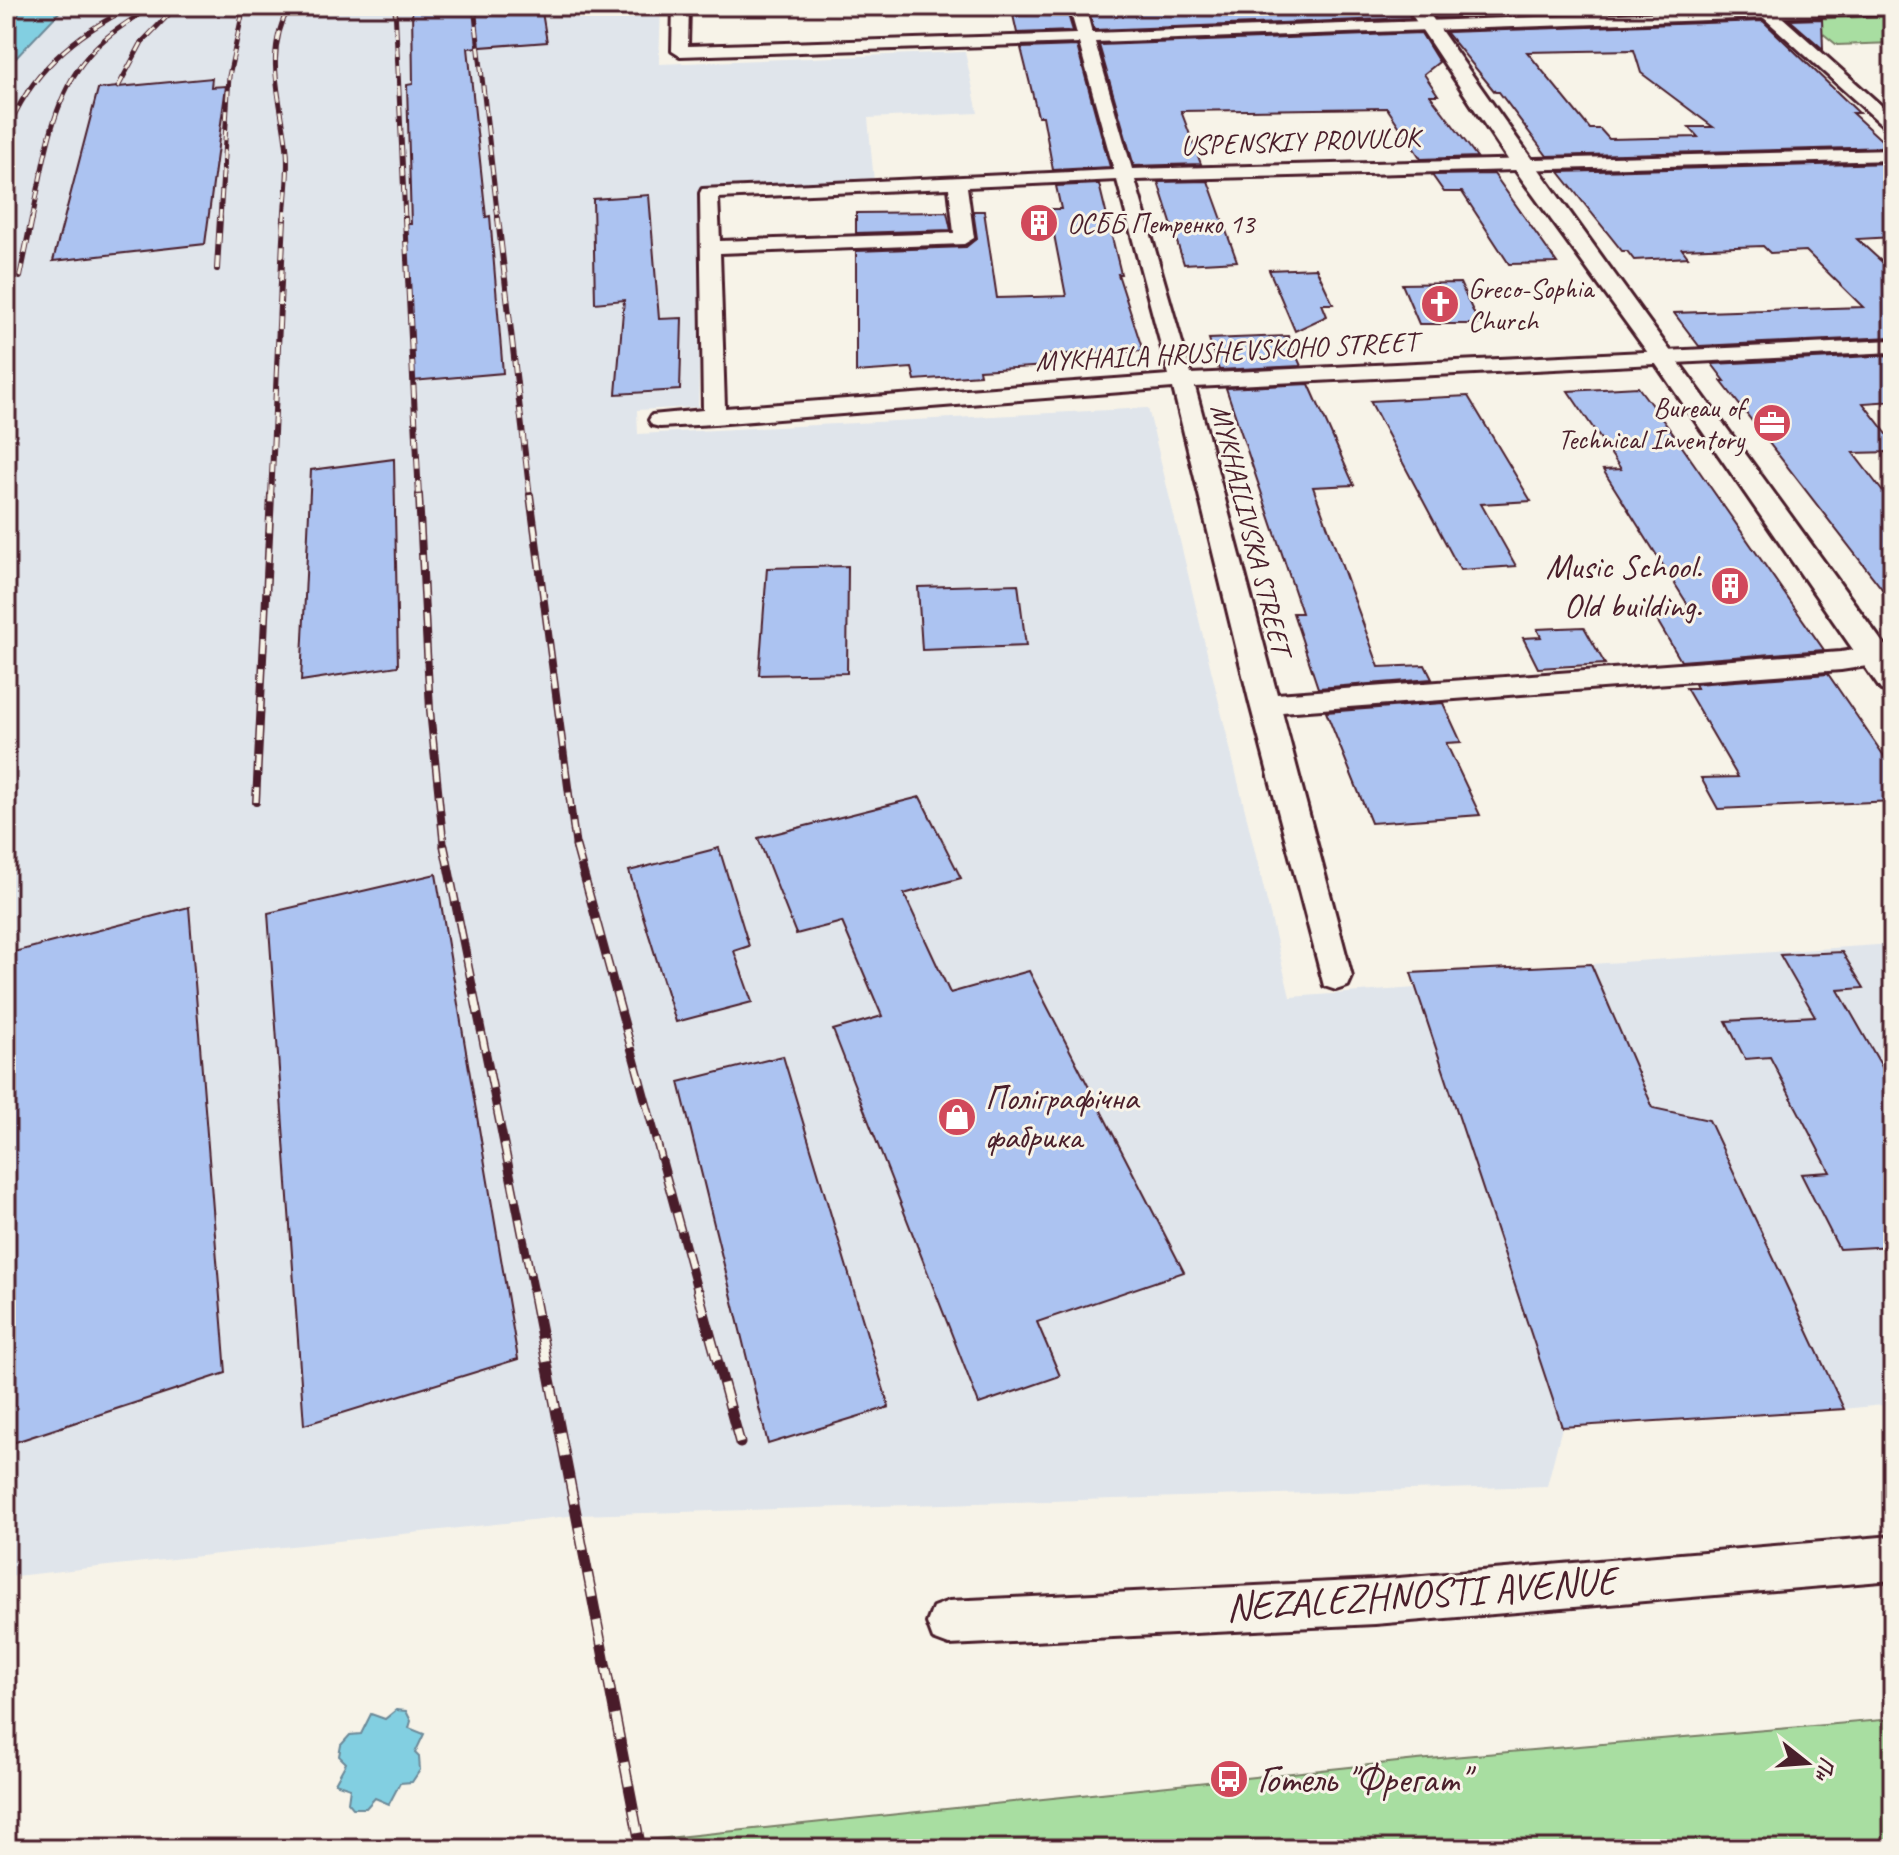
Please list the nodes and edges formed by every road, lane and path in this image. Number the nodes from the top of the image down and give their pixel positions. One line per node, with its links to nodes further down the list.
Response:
1 (681, 6): 6 (street)
2 (1077, 6): 6 (street, MYKHAILIVSKA STREET)
3 (1893, 8): 4 (street)
4 (1764, 9): 5 (street); 7 (street)
5 (1423, 16): 6 (street); 9 (street)
6 (1086, 37): 10 (street, MYKHAILIVSKA STREET)
7 (1893, 125)
8 (1893, 155): 9 (street, USPENSKIY PROVULOK)
9 (1521, 162): 10 (street, USPENSKIY PROVULOK); 14 (street)
10 (1122, 175): 11 (street, USPENSKIY PROVULOK); 15 (street, MYKHAILIVSKA STREET)
11 (957, 181): 12 (street, USPENSKIY PROVULOK); 12 (street)
12 (710, 247): 16 (street)
13 (1893, 346): 14 (street, MYKHAILA HRUSHEVSKOHO STREET)
14 (1664, 357): 15 (street, MYKHAILA HRUSHEVSKOHO STREET); 18 (street)
15 (1182, 381): 16 (street, MYKHAILA HRUSHEVSKOHO STREET); 20 (street, MYKHAILIVSKA STREET)
16 (714, 417): 17 (street, MYKHAILA HRUSHEVSKOHO STREET)
17 (660, 420)
18 (1883, 653): 19 (street); 20 (street)
19 (1893, 682)
20 (1264, 704): 21 (street, MYKHAILIVSKA STREET)
21 (1336, 977)
22 (1893, 1558): 23 (street, NEZALEZHNOSTI AVENUE)
23 (949, 1623)

